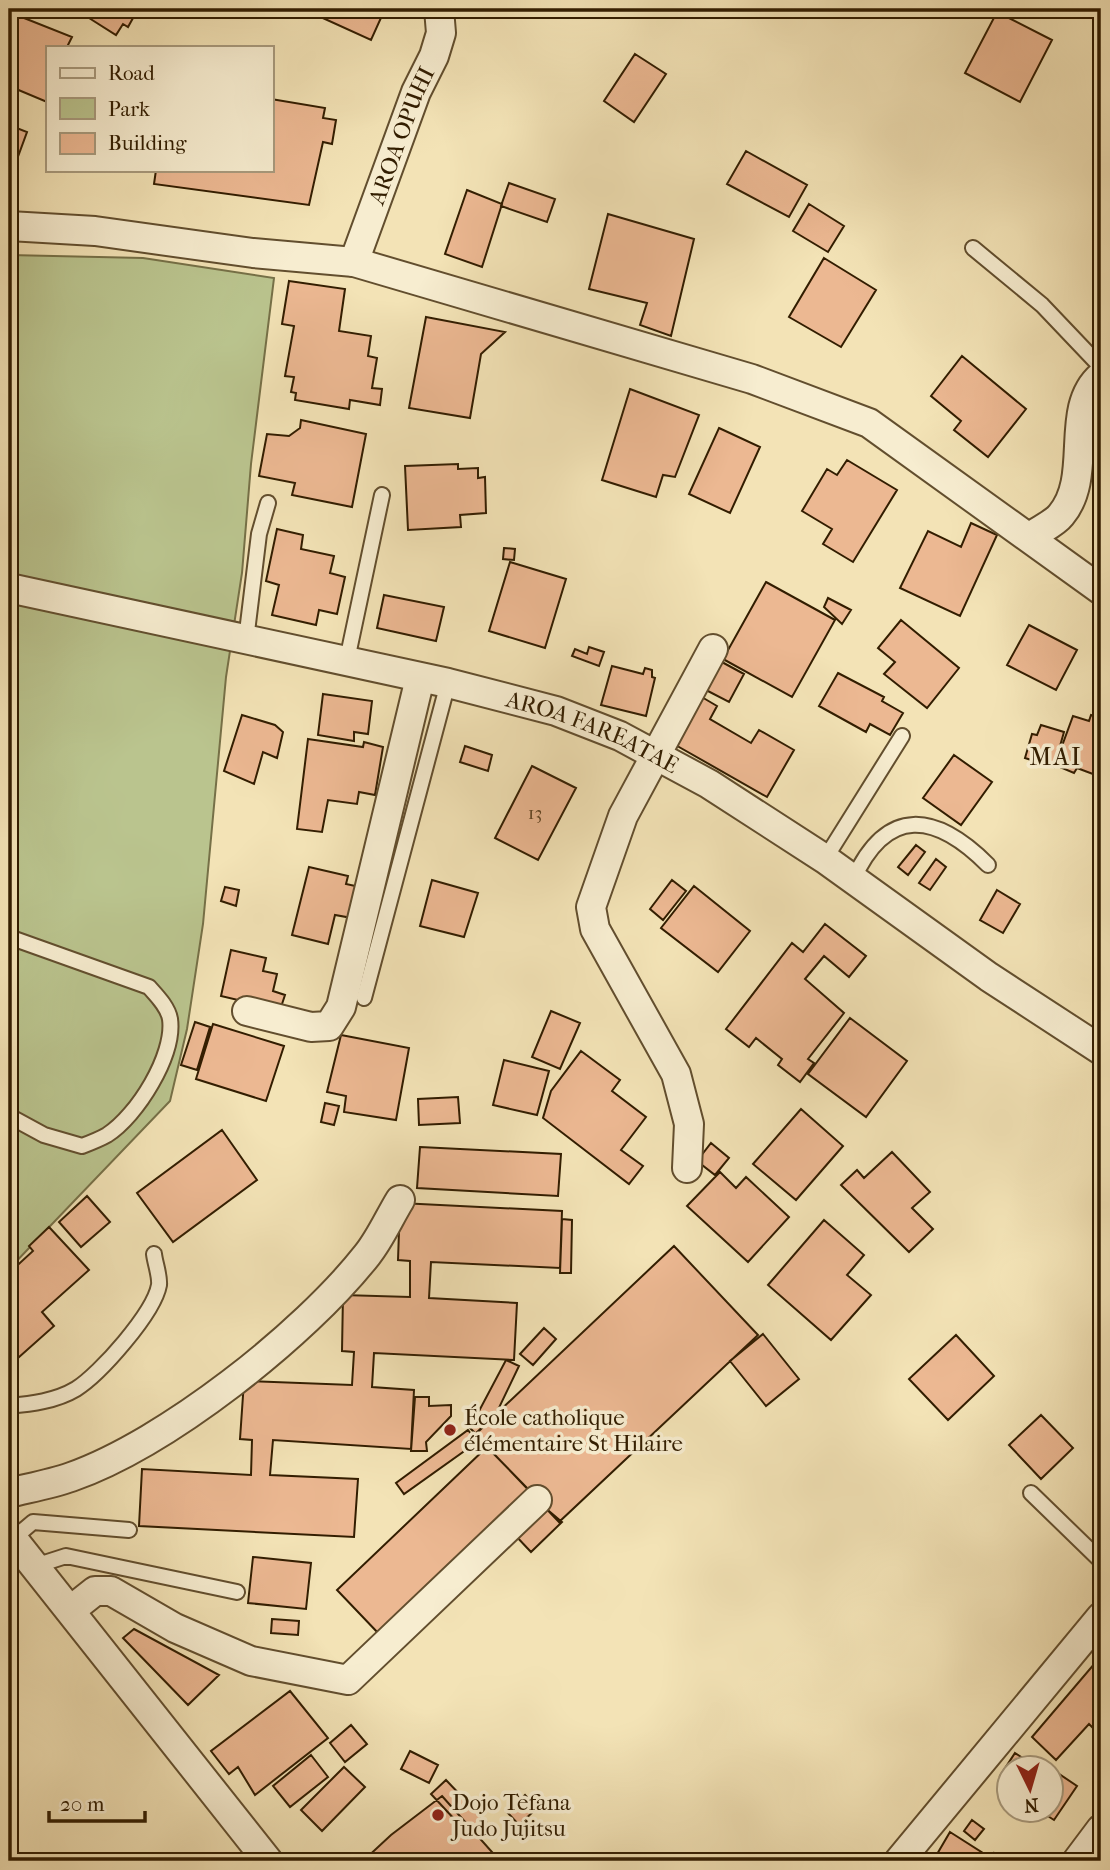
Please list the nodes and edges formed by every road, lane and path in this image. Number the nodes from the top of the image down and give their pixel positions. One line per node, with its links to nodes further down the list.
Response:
1 (439, 9): 4 (street, AROA OPUHI)
2 (9, 226): 4 (street)
3 (973, 248): 5 (lane)
4 (354, 262): 9 (street)
5 (1101, 367)
6 (1101, 376): 9 (street)
7 (382, 495): 14 (lane)
8 (268, 503): 12 (lane)
9 (1030, 537): 11 (street)
10 (9, 589): 12 (street, AROA FAREATAE)
11 (1101, 590)
12 (246, 640): 14 (street, AROA FAREATAE)
13 (713, 649): 18 (street)
14 (347, 660): 15 (street, AROA FAREATAE)
15 (420, 678): 16 (street, AROA FAREATAE); 24 (street)
16 (448, 683): 18 (street, AROA FAREATAE); 23 (lane)
17 (902, 736): 19 (lane)
18 (654, 754): 19 (street, AROA FAREATAE); 27 (street)
19 (825, 859): 21 (street, AROA FAREATAE)
20 (988, 865): 21 (lane)
21 (853, 880): 25 (street, AROA FAREATAE)
22 (9, 937): 26 (lane)
23 (364, 998)
24 (247, 1011)
25 (1101, 1050)
26 (9, 1116)
27 (687, 1168)
28 (400, 1200): 31 (street)
29 (153, 1254): 30 (lane)
30 (9, 1406)
31 (9, 1493)
32 (1031, 1493): 36 (lane)
33 (537, 1500): 39 (street)
34 (129, 1530): 35 (lane)
35 (11, 1536): 37 (street)
36 (1101, 1561)
37 (35, 1566): 38 (lane); 39 (street)
38 (237, 1592)
39 (71, 1610): 42 (street)
40 (1101, 1617): 43 (street)
41 (1101, 1829): 44 (street)
42 (268, 1861)
43 (899, 1861)
44 (1077, 1861)

